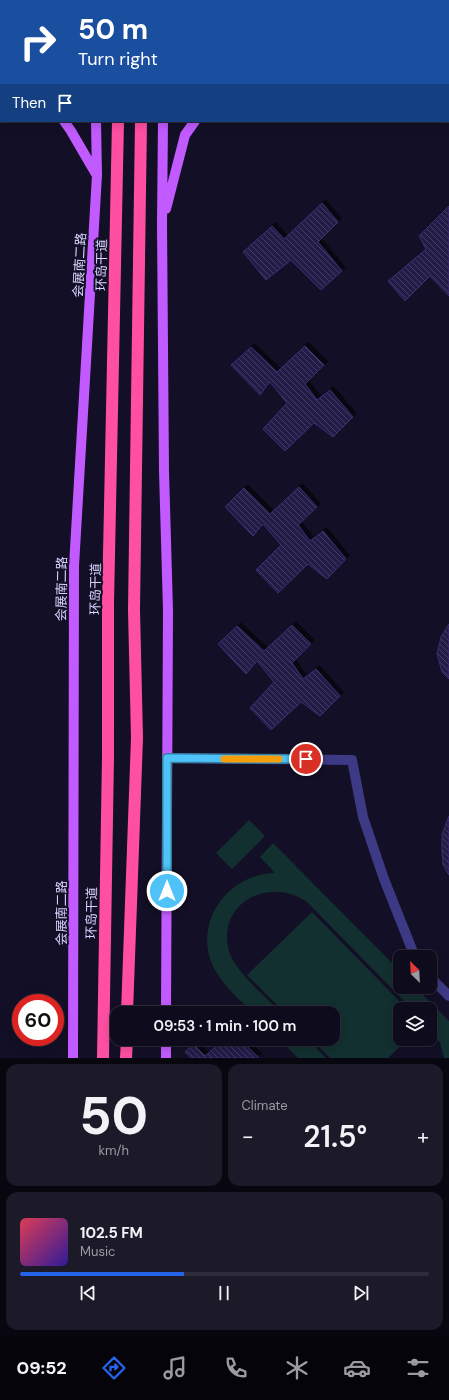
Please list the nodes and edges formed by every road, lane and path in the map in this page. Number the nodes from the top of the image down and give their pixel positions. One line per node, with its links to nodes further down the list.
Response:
1 (65, 122): 7 (main road)
2 (96, 122): 7 (main road, 会展南二路)
3 (118, 122): 18 (highway, 环岛干道)
4 (141, 122): 13 (highway)
5 (163, 122): 8 (main road)
6 (194, 122): 8 (main road)
7 (97, 176): 17 (main road, 会展南二路)
8 (162, 224): 9 (main road)
9 (167, 758): 10 (street); 14 (main road)
10 (412, 950)
11 (437, 984): 12 (street)
12 (449, 996)
13 (128, 1006)
14 (166, 1006)
15 (126, 1046): 19 (highway)
16 (166, 1046): 20 (main road)
17 (73, 1058)
18 (102, 1058)
19 (126, 1058)
20 (166, 1058)

